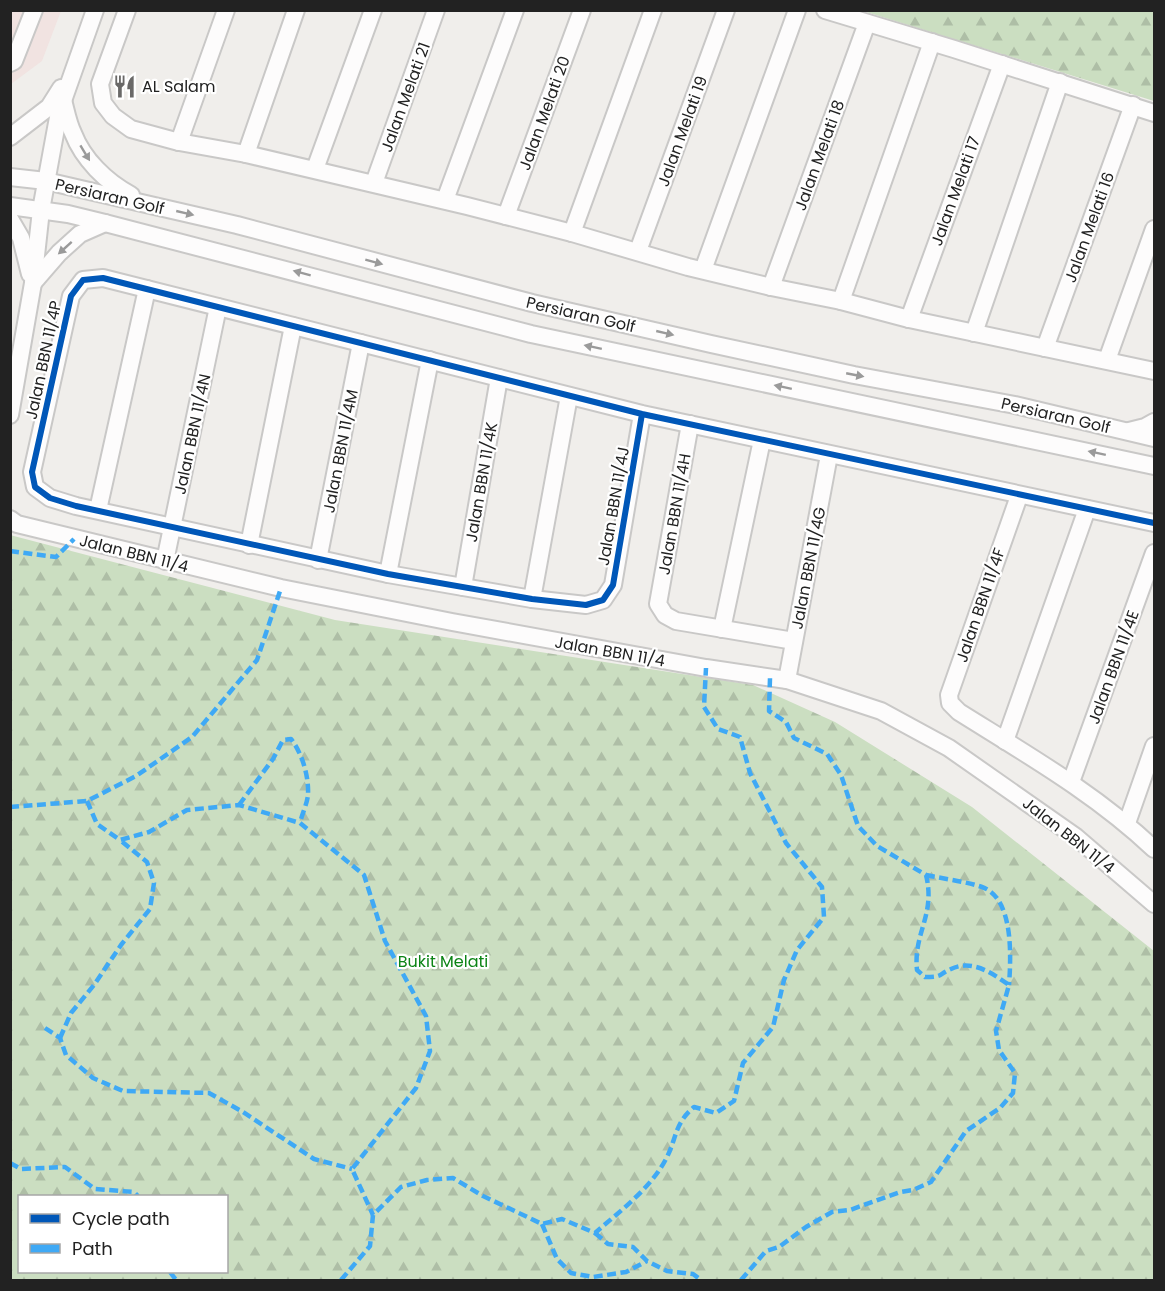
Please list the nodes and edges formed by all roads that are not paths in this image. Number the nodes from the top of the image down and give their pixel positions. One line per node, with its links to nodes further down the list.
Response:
1 (34, 10): 16 (street)
2 (94, 10): 18 (street)
3 (127, 10): 24 (street)
4 (226, 10): 24 (street)
5 (296, 10): 25 (street)
6 (373, 10): 26 (street)
7 (436, 10): 29 (street, Jalan Melati 21)
8 (515, 10): 30 (street)
9 (582, 10): 34 (street, Jalan Melati 20)
10 (653, 10): 38 (street)
11 (726, 10): 39 (street, Jalan Melati 19)
12 (797, 10): 40 (street)
13 (825, 10): 14 (street)
14 (867, 23): 15 (street); 41 (street, Jalan Melati 18)
15 (932, 42): 17 (street); 44 (street)
16 (10, 63)
17 (1002, 64): 19 (street); 46 (street, Jalan Melati 17)
18 (74, 69): 20 (street); 23 (street)
19 (1060, 82): 21 (street); 48 (street)
20 (63, 99): 28 (street); 31 (street, one-way to 31)
21 (1133, 105): 22 (street); 50 (street, Jalan Melati 16)
22 (1155, 113)
23 (10, 137)
24 (179, 142): 25 (street)
25 (246, 154): 26 (street)
26 (315, 170): 29 (street)
27 (10, 177): 28 (street, Persiaran Golf)
28 (46, 181): 31 (street, Persiaran Golf); 33 (street)
29 (374, 183): 30 (street)
30 (445, 200): 34 (street)
31 (148, 204): 60 (street, Persiaran Golf, one-way to 60)
32 (10, 206): 33 (street, Persiaran Golf)
33 (41, 210): 36 (street, Persiaran Golf); 42 (street)
34 (506, 216): 38 (street)
35 (10, 219): 42 (street)
36 (105, 223): 42 (street, one-way to 42); 64 (street, Persiaran Golf, one-way to 36)
37 (1155, 229): 52 (street)
38 (572, 233): 39 (street)
39 (638, 251): 40 (street)
40 (703, 270): 41 (street)
41 (771, 287): 44 (street)
42 (32, 289): 57 (street)
43 (147, 289): 45 (street); 67 (street); 67 (street, Jalan BBN 11/4P)
44 (841, 300): 46 (street)
45 (218, 307): 47 (street); 70 (street, Jalan BBN 11/4N)
46 (909, 319): 48 (street)
47 (293, 326): 49 (street); 71 (street)
48 (974, 333): 50 (street)
49 (362, 343): 51 (street); 73 (street, Jalan BBN 11/4M)
50 (1045, 348): 52 (street)
51 (430, 360): 54 (street); 75 (street)
52 (1107, 360): 53 (street)
53 (1155, 370)
54 (499, 378): 55 (street); 76 (street, Jalan BBN 11/4K)
55 (569, 396): 56 (street); 77 (street)
56 (642, 414): 59 (street); 77 (street, Jalan BBN 11/4J)
57 (10, 415)
58 (1155, 422): 60 (street)
59 (690, 424): 62 (street); 78 (street, Jalan BBN 11/4H)
60 (1128, 431): 61 (street, Persiaran Golf)
61 (1155, 438)
62 (762, 440): 63 (street); 78 (street)
63 (830, 455): 65 (street); 79 (street, Jalan BBN 11/4G)
64 (1155, 466)
65 (1019, 495): 66 (street); 81 (street, Jalan BBN 11/4F)
66 (1087, 509): 69 (street); 81 (street)
67 (98, 510): 70 (street)
68 (10, 519): 74 (street, Jalan BBN 11/4)
69 (1155, 523)
70 (173, 528): 71 (street); 74 (street, Jalan BBN 11/4N)
71 (249, 545): 73 (street)
72 (1155, 552): 83 (street, Jalan BBN 11/4E)
73 (318, 560): 75 (street)
74 (165, 561): 80 (street, Jalan BBN 11/4)
75 (388, 574): 76 (street)
76 (463, 587): 77 (street)
77 (532, 598)
78 (722, 629): 79 (street)
79 (794, 641): 80 (street, Jalan BBN 11/4G)
80 (787, 680): 86 (street, Jalan BBN 11/4)
81 (1005, 741): 83 (street)
82 (1155, 746): 84 (street)
83 (1071, 782): 84 (street)
84 (1127, 823): 85 (street)
85 (1155, 849)
86 (1155, 904)

